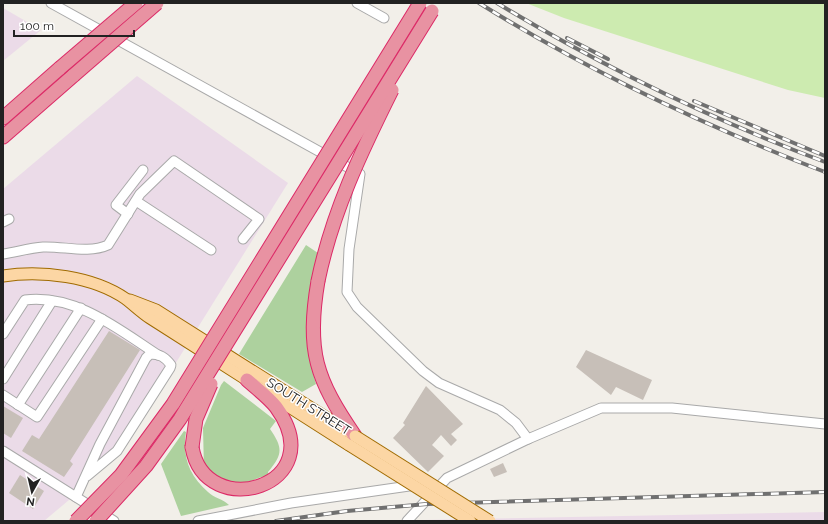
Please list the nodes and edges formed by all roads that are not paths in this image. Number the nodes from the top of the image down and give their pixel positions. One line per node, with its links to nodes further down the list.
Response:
1 (51, 3): 31 (street)
2 (136, 3): 8 (highway, bridge)
3 (157, 3): 11 (highway, bridge)
4 (358, 3): 7 (street)
5 (420, 3): 38 (highway, bridge)
6 (434, 7): 22 (highway, bridge); 32 (highway, bridge)
7 (384, 18)
8 (60, 68): 9 (highway); 10 (highway)
9 (3, 108)
10 (3, 118)
11 (3, 136)
12 (143, 170): 14 (street)
13 (136, 201): 14 (street); 15 (street); 16 (street)
14 (128, 214): 17 (street)
15 (243, 239)
16 (211, 250)
17 (3, 254)
18 (3, 276): 19 (main road, SOUTH STREET)
19 (125, 299): 27 (main road, SOUTH STREET); 32 (main road, SOUTH STREET)
20 (52, 301): 21 (street); 24 (street); 26 (street)
21 (81, 308): 23 (street); 29 (street)
22 (250, 308): 27 (highway, bridge); 37 (highway, bridge)
23 (102, 319): 25 (street); 29 (street)
24 (3, 334)
25 (158, 355): 34 (street); 34 (street)
26 (3, 379)
27 (247, 380): 32 (main road, SOUTH STREET)
28 (3, 395): 29 (street)
29 (18, 405)
30 (825, 424): 31 (street)
31 (528, 439): 35 (street)
32 (352, 440): 41 (main road, SOUTH STREET, bridge); 42 (main road, SOUTH STREET, bridge)
33 (3, 451): 36 (street)
34 (87, 476): 36 (street)
35 (447, 478): 39 (street); 40 (street)
36 (76, 497): 37 (street)
37 (107, 520)
38 (76, 521)
39 (198, 521)
40 (407, 521)
41 (470, 521)
42 (490, 521)

